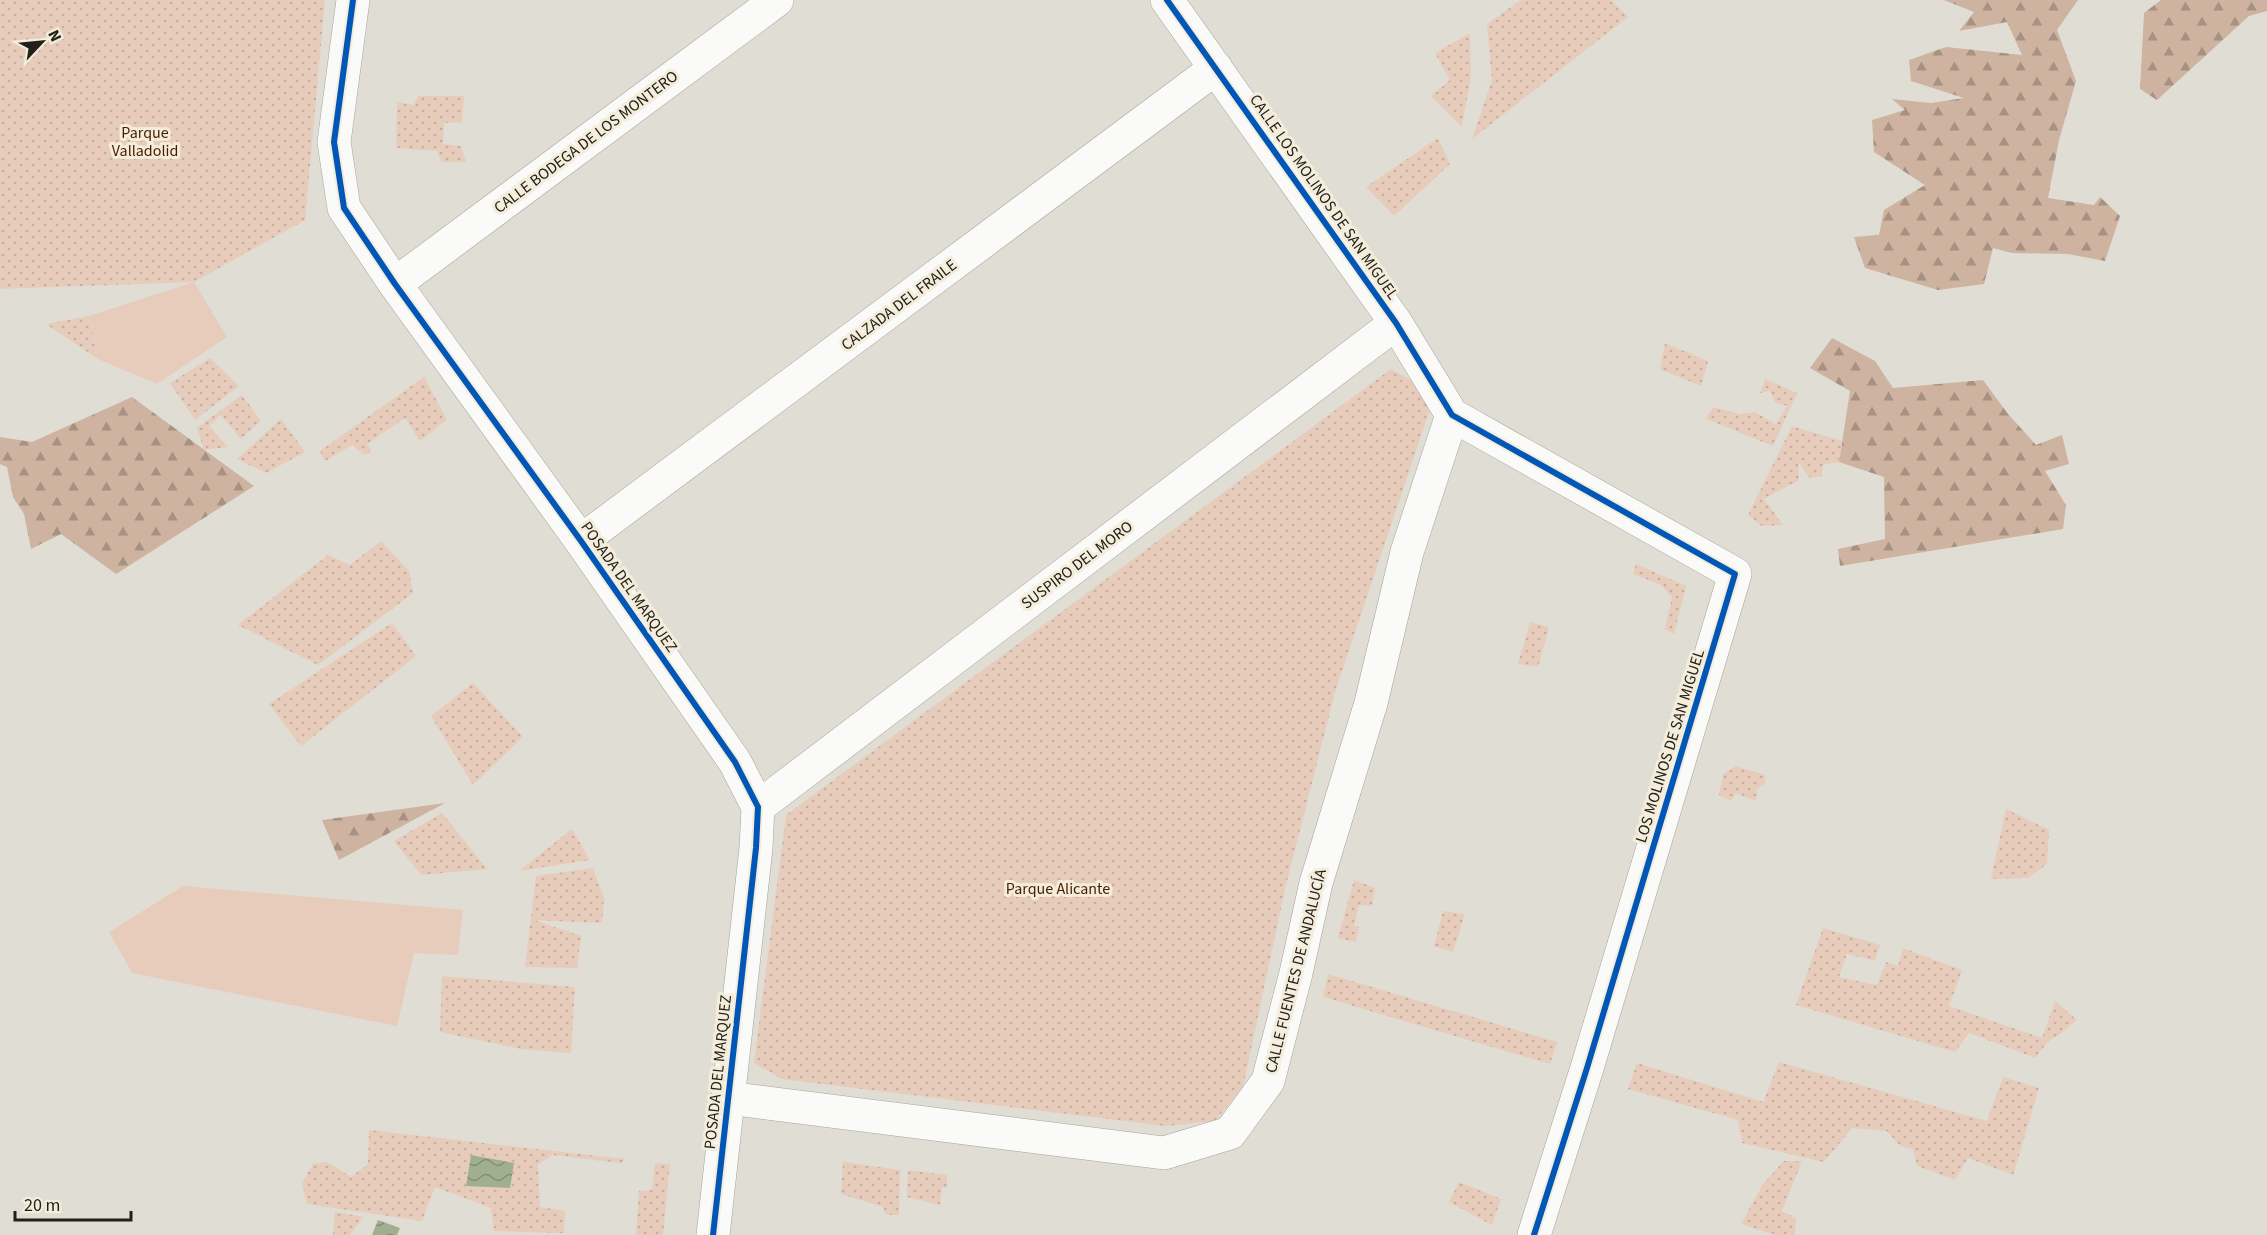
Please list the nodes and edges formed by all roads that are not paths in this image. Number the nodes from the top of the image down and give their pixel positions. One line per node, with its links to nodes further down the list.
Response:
1 (353, 0): 5 (street, POSADA DEL MARQUEZ)
2 (777, 0): 5 (street, CALLE BODEGA DE LOS MONTERO)
3 (1167, 0): 4 (street, CALLE LOS MOLINOS DE SAN MIGUEL)
4 (1216, 68): 6 (street, CALLE LOS MOLINOS DE SAN MIGUEL); 8 (street, CALZADA DEL FRAILE)
5 (394, 284): 8 (street, POSADA DEL MARQUEZ)
6 (1396, 323): 7 (street, CALLE LOS MOLINOS DE SAN MIGUEL); 9 (street, SUSPIRO DEL MORO)
7 (1452, 414): 10 (street, CALLE FUENTES DE ANDALUCÍA); 12 (street, LOS MOLINOS DE SAN MIGUEL)
8 (581, 541): 9 (street, POSADA DEL MARQUEZ)
9 (758, 807): 10 (street, POSADA DEL MARQUEZ)
10 (728, 1098): 11 (street, POSADA DEL MARQUEZ)
11 (713, 1235)
12 (1534, 1235)

